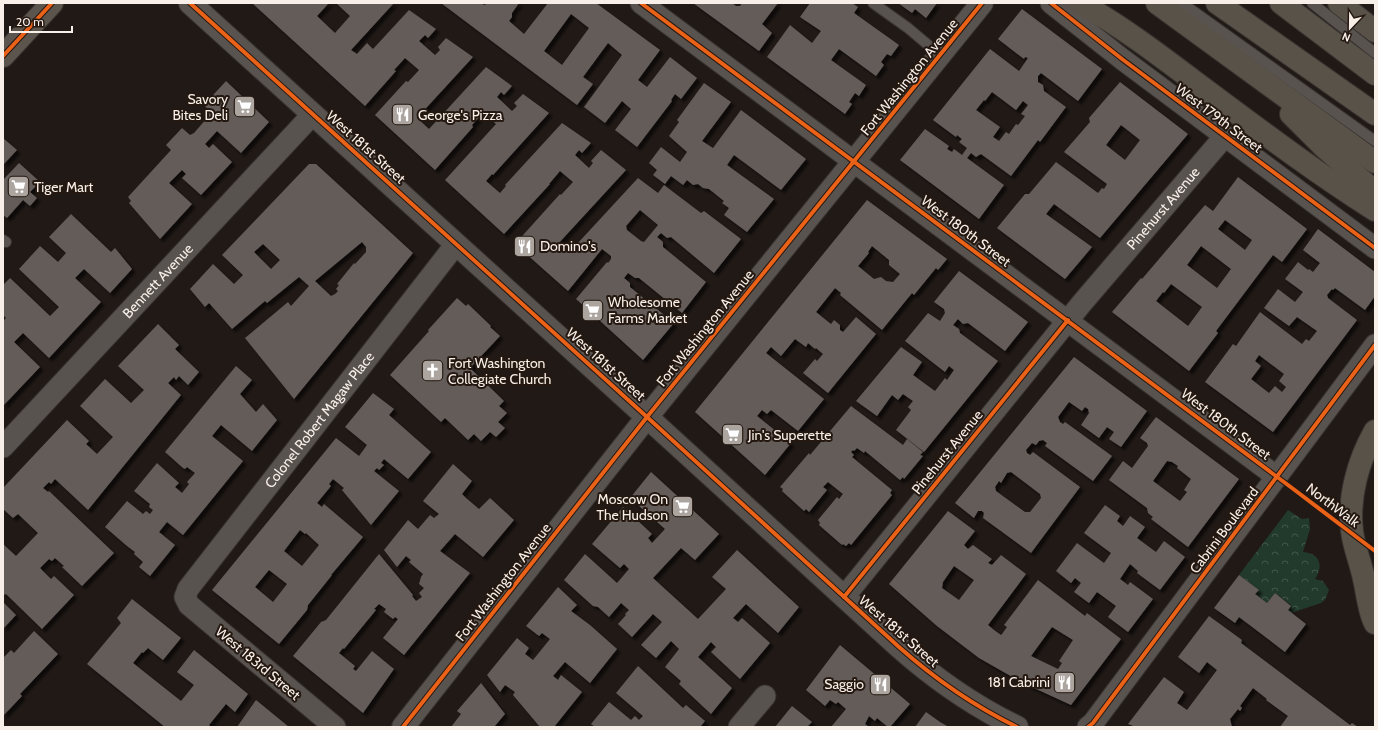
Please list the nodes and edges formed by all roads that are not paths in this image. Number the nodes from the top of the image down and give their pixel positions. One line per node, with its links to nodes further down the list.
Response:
1 (52, 3): 19 (main road)
2 (190, 3): 22 (main road, West 181st Street)
3 (641, 3): 26 (street, West 180th Street)
4 (873, 3): 18 (lane)
5 (982, 3): 18 (main road, Fort Washington Avenue)
6 (1051, 3): 24 (street, West 179th Street)
7 (1157, 3): 20 (highway)
8 (1182, 3): 25 (lane)
9 (1217, 3): 23 (highway)
10 (1281, 3): 21 (highway)
11 (1312, 3): 17 (lane)
12 (1339, 3): 16 (highway)
13 (1361, 3): 15 (highway)
14 (1085, 5): 29 (highway)
15 (1375, 12)
16 (1375, 31)
17 (1375, 53)
18 (940, 55): 26 (main road, Fort Washington Avenue)
19 (3, 56)
20 (1249, 70): 27 (highway); 28 (highway)
21 (1375, 74)
22 (313, 114): 30 (main road, West 181st Street); 36 (street, Bennett Avenue)
23 (1375, 114)
24 (1225, 136): 31 (street, West 179th Street); 32 (street, Pinehurst Avenue)
25 (1375, 141)
26 (854, 162): 32 (street, West 180th Street); 34 (main road, Fort Washington Avenue)
27 (1375, 162)
28 (1375, 192)
29 (1375, 210)
30 (456, 244): 34 (main road, West 181st Street); 40 (street, Colonel Robert Magaw Place)
31 (1375, 248)
32 (1068, 320): 37 (street, West 180th Street); 41 (street, Pinehurst Avenue)
33 (1375, 345): 37 (street, Cabrini Boulevard)
34 (647, 417): 41 (main road, West 181st Street); 45 (main road, Fort Washington Avenue)
35 (1375, 431): 38 (highway)
36 (3, 447)
37 (1277, 476): 48 (street, Cabrini Boulevard)
38 (1362, 571): 39 (highway); 42 (highway)
39 (1375, 595)
40 (185, 597): 44 (street, West 183rd Street)
41 (844, 597): 47 (main road, West 181st Street)
42 (1375, 624)
43 (765, 696): 46 (street)
44 (334, 727)
45 (403, 727)
46 (739, 727)
47 (1017, 727)
48 (1088, 727)

